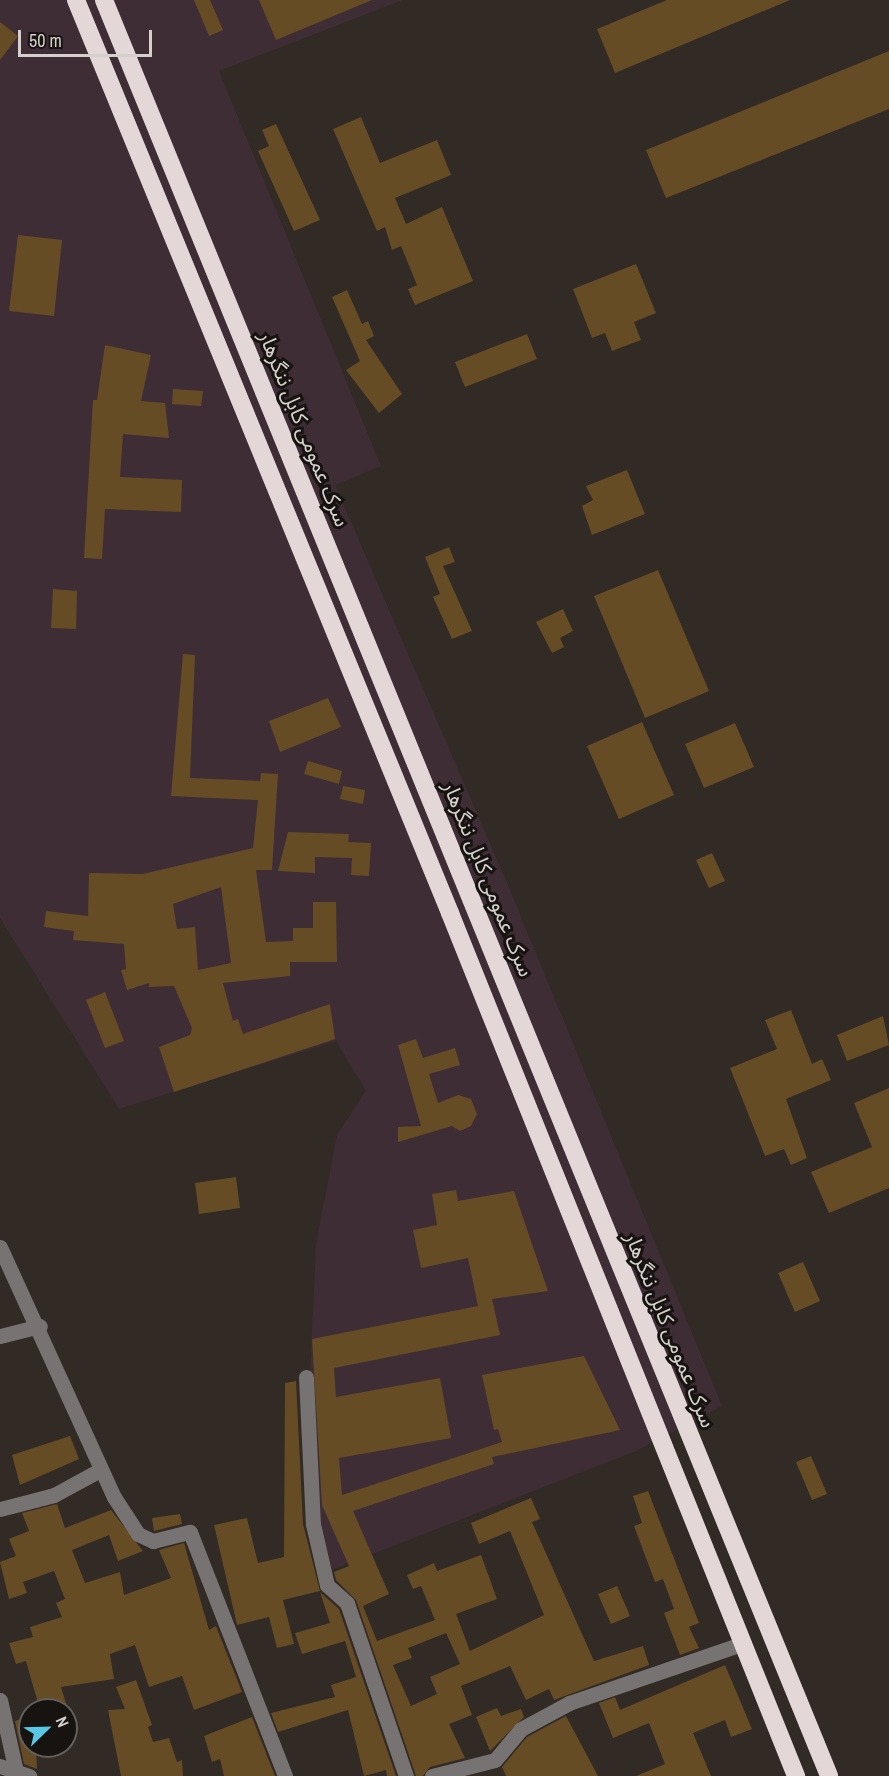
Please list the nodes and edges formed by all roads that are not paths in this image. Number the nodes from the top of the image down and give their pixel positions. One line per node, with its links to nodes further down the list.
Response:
1 (76, 0): 4 (highway)
2 (104, 0): 3 (highway, سرک عمومی کابل ننگرهار)
3 (167, 152): 4 (highway); 5 (highway, سرک عمومی کابل ننگرهار)
4 (143, 163): 6 (highway)
5 (291, 456): 6 (highway); 7 (highway, سرک عمومی کابل ننگرهار)
6 (267, 466): 8 (highway)
7 (473, 904): 8 (highway); 10 (highway, سرک عمومی کابل ننگرهار)
8 (450, 913): 11 (highway)
9 (0, 1247): 12 (street)
10 (628, 1285): 11 (highway); 25 (highway, سرک عمومی کابل ننگرهار)
11 (604, 1296): 17 (highway)
12 (40, 1326): 13 (street); 15 (street)
13 (0, 1336)
14 (306, 1377): 22 (street)
15 (100, 1470): 16 (street); 21 (street)
16 (0, 1509)
17 (744, 1643): 23 (street); 24 (highway)
18 (0, 1700): 20 (street)
19 (0, 1766): 20 (street)
20 (21, 1775)
21 (285, 1776)
22 (406, 1776)
23 (432, 1776)
24 (796, 1776)
25 (829, 1776)

